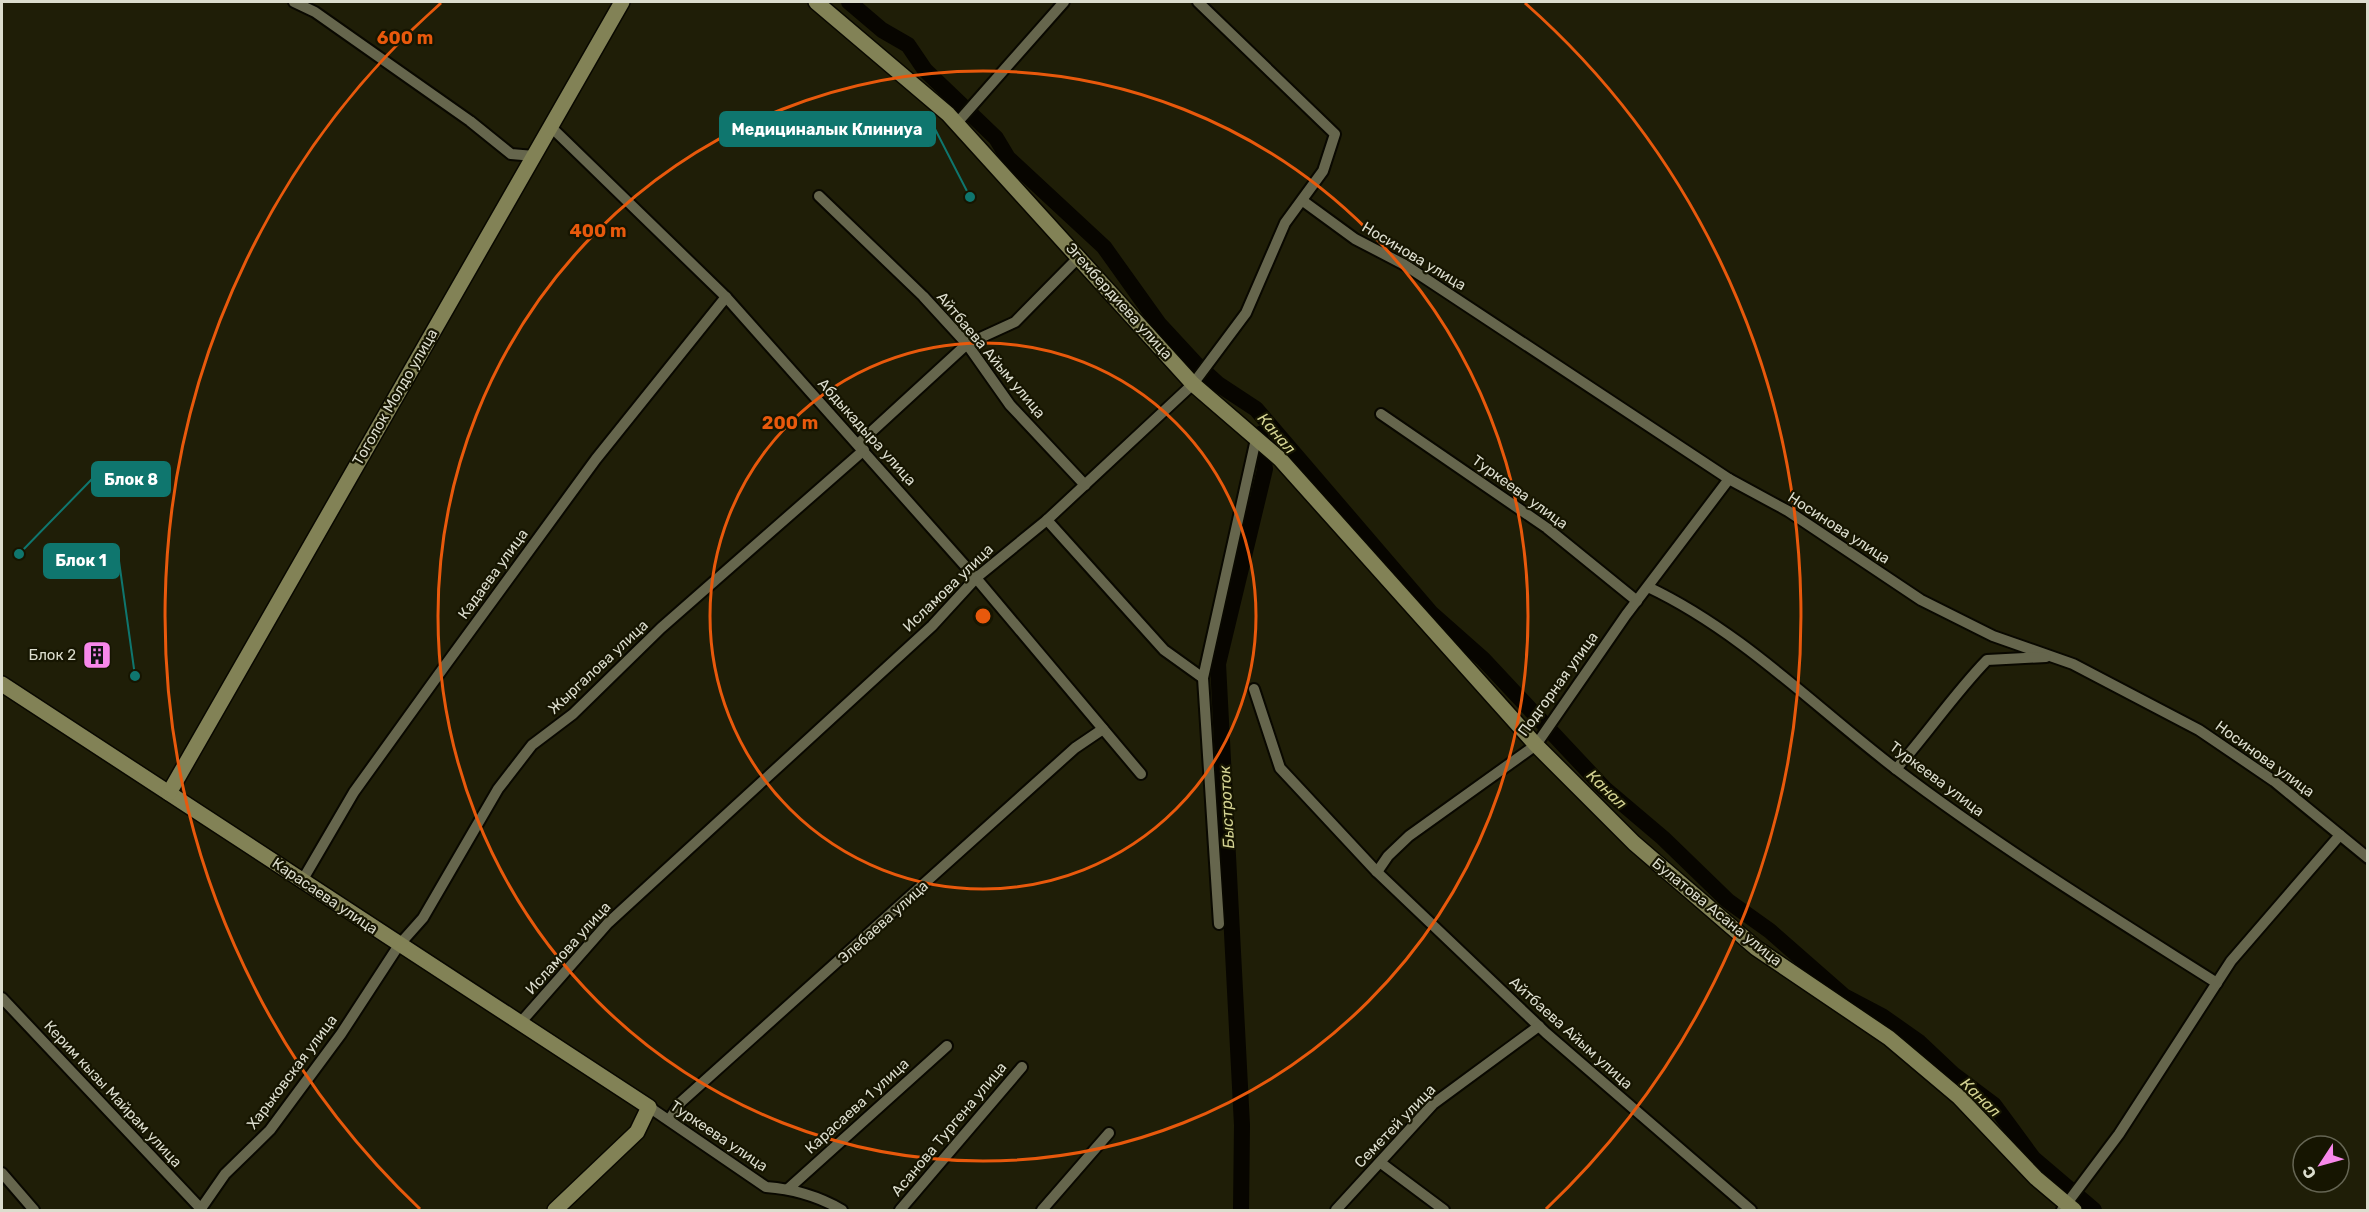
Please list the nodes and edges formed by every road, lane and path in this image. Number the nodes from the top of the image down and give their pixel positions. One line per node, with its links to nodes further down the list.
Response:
1 (294, 2): 8 (street)
2 (622, 2): 7 (street, Тоголок Молдо улица)
3 (816, 2): 6 (street, Эгембердиева улица)
4 (1064, 2): 6 (street)
5 (1198, 2): 10 (street, Исламова улица)
6 (957, 123): 11 (street, Эгембердиева улица)
7 (551, 128): 8 (street, Тоголок Молдо улица); 12 (street, Абдыкадыра улица)
8 (534, 156): 33 (street, Тоголок Молдо улица)
9 (819, 196): 13 (street, Айтбаева Айым улица)
10 (1303, 201): 14 (street, Исламова улица); 18 (street, Носинова улица)
11 (1079, 257): 13 (street, Жыргалова улица); 14 (street, Эгембердиева улица)
12 (726, 297): 17 (street, Абдыкадыра улица); 37 (street, Кадаева улица)
13 (967, 344): 17 (street, Жыргалова улица); 19 (street, Айтбаева Айым улица)
14 (1193, 384): 16 (street, Эгембердиева улица); 19 (street, Исламова улица)
15 (1381, 414): 23 (street, Туркеева улица)
16 (1256, 439): 24 (street, Эгембердиева улица); 26 (street)
17 (861, 447): 21 (street, Абдыкадыра улица); 39 (street, Жыргалова улица)
18 (1729, 479): 22 (street, Подгорная улица); 25 (street, Носинова улица)
19 (1085, 485): 20 (street, Исламова улица)
20 (1047, 520): 21 (street, Исламова улица); 26 (street)
21 (976, 578): 29 (street, Абдыкадыра улица); 42 (street, Исламова улица)
22 (1648, 587): 23 (street, Подгорная улица); 31 (street, Туркеева улица)
23 (1637, 601): 30 (street, Подгорная улица)
24 (1413, 609): 30 (street, Булатова Асана улица)
25 (2050, 656): 31 (street); 34 (street, Носинова улица)
26 (1203, 678): 38 (street)
27 (2, 684): 33 (street, Карасаева улица)
28 (1254, 688): 36 (street, Айтбаева Айым улица)
29 (1103, 729): 32 (street, Абдыкадыра улица); 47 (street, Элебаева улица)
30 (1536, 745): 36 (street, Подгорная улица); 52 (street, Булатова Асана улица)
31 (1896, 769): 40 (street, Туркеева улица)
32 (1141, 774)
33 (170, 793): 37 (street, Карасаева улица)
34 (2340, 835): 35 (street, Носинова улица); 40 (street)
35 (2367, 858)
36 (1377, 872): 43 (street, Айтбаева Айым улица)
37 (302, 880): 39 (street, Карасаева улица)
38 (1219, 924)
39 (399, 945): 42 (street, Карасаева улица); 54 (street, Харьковская улица)
40 (2217, 983): 52 (street)
41 (2, 998): 54 (street, Керим кызы Майрам улица)
42 (521, 1022): 46 (street, Карасаева улица)
43 (1539, 1026): 49 (street, Семетей улица); 61 (street, Айтбаева Айым улица)
44 (946, 1046): 51 (street, Карасаева 1 улица)
45 (1022, 1067): 57 (street, Асанова Тургена улица)
46 (649, 1107): 47 (street, Туркеева улица); 55 (street)
47 (669, 1120): 51 (street, Туркеева улица)
48 (1109, 1133): 58 (street)
49 (1381, 1163): 59 (street, Семетей улица); 60 (street)
50 (2, 1173): 53 (street)
51 (788, 1189): 56 (street, Туркеева улица)
52 (2068, 1209)
53 (34, 1210)
54 (201, 1210)
55 (555, 1210)
56 (842, 1210)
57 (900, 1210)
58 (1042, 1210)
59 (1336, 1210)
60 (1443, 1210)
61 (1751, 1210)

